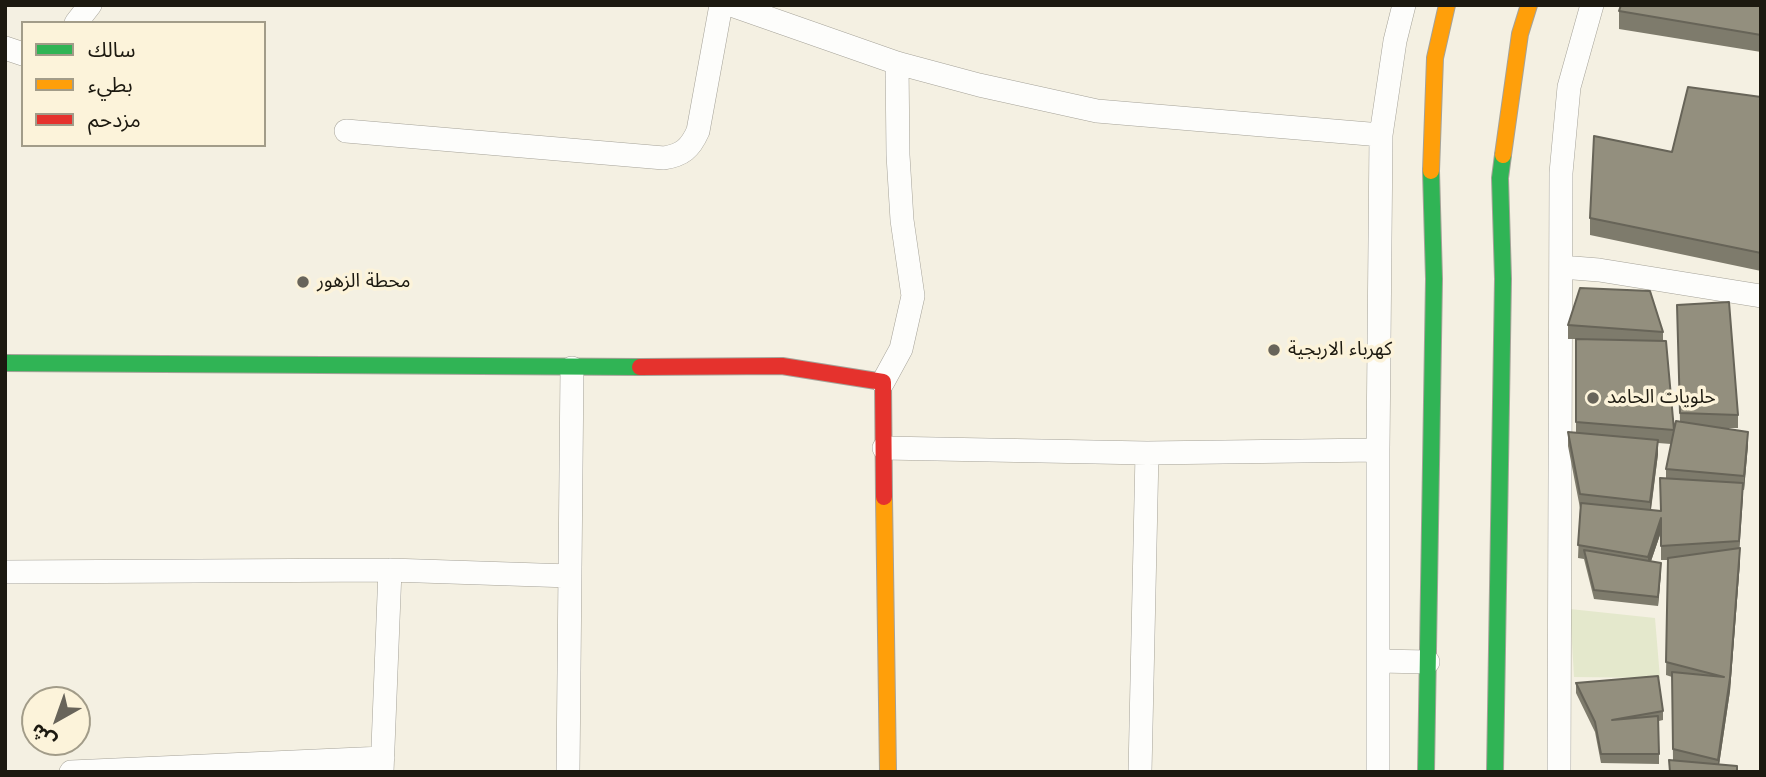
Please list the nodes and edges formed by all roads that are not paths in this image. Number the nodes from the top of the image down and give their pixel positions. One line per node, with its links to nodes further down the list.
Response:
1 (90, 5): 8 (street)
2 (721, 5): 10 (street)
3 (731, 5): 9 (street)
4 (1404, 5): 11 (street)
5 (1447, 5): 24 (main road)
6 (1529, 5): 32 (main road)
7 (1592, 5): 12 (street)
8 (78, 21)
9 (897, 63): 11 (street); 16 (street)
10 (346, 131)
11 (1381, 135): 18 (street)
12 (1561, 267): 13 (street); 33 (street)
13 (1761, 296)
14 (5, 363): 15 (main road)
15 (572, 368): 16 (main road); 22 (street)
16 (883, 382): 17 (main road)
17 (884, 448): 19 (street); 28 (main road)
18 (1378, 450): 19 (street); 23 (street)
19 (1147, 453): 29 (street)
20 (390, 570): 21 (street); 22 (street); 25 (street)
21 (5, 572)
22 (570, 576): 27 (street)
23 (1378, 661): 24 (street); 30 (street)
24 (1428, 662): 31 (main road)
25 (383, 765): 26 (street)
26 (71, 772)
27 (568, 772)
28 (888, 772)
29 (1140, 772)
30 (1378, 772)
31 (1426, 772)
32 (1495, 772)
33 (1559, 772)

